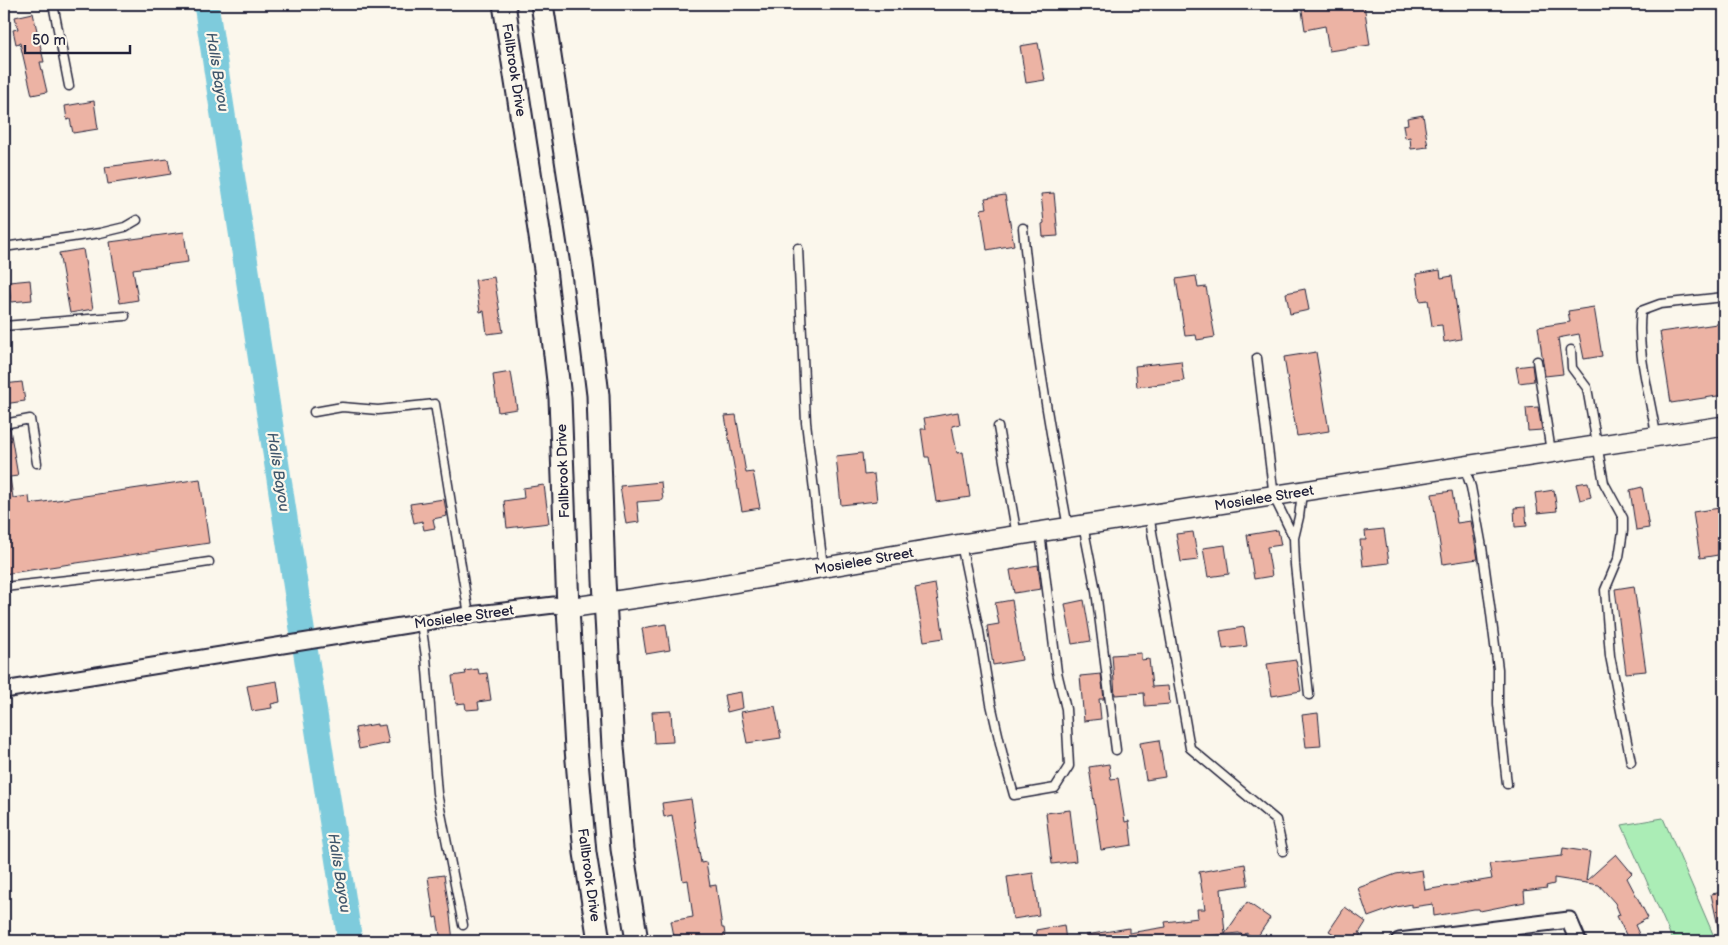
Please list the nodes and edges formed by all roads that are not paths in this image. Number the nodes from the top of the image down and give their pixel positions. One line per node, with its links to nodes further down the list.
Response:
1 (52, 4): 4 (lane)
2 (504, 4): 36 (main road, Fallbrook Drive)
3 (542, 4): 35 (main road)
4 (69, 86)
5 (137, 220): 7 (lane)
6 (1023, 228): 27 (lane)
7 (4, 247)
8 (798, 248): 33 (lane)
9 (1724, 297): 19 (lane)
10 (125, 316): 11 (lane)
11 (4, 326)
12 (1571, 350): 20 (lane)
13 (1257, 358): 25 (lane)
14 (1537, 361): 21 (lane)
15 (314, 412): 37 (lane)
16 (4, 424): 22 (lane)
17 (1724, 426): 19 (street, Mosielee Street)
18 (998, 428): 29 (lane)
19 (1657, 438): 20 (street, Mosielee Street)
20 (1598, 446): 21 (street, Mosielee Street); 42 (lane)
21 (1551, 452): 23 (street, Mosielee Street)
22 (37, 463)
23 (1464, 466): 24 (street, Mosielee Street); 43 (lane)
24 (1302, 493): 25 (street, Mosielee Street); 30 (lane)
25 (1274, 497): 26 (street, Mosielee Street); 30 (lane)
26 (1149, 515): 27 (street, Mosielee Street); 44 (lane)
27 (1075, 526): 28 (street, Mosielee Street); 41 (lane)
28 (1040, 532): 29 (street, Mosielee Street); 31 (lane)
29 (1017, 536): 31 (street, Mosielee Street)
30 (1294, 538): 40 (lane)
31 (961, 544): 33 (street, Mosielee Street)
32 (209, 562): 34 (lane)
33 (823, 569): 35 (street, Mosielee Street)
34 (4, 587)
35 (606, 602): 36 (street, Mosielee Street); 47 (main road)
36 (568, 608): 37 (street, Mosielee Street); 46 (main road, Fallbrook Drive)
37 (469, 615): 38 (street, Mosielee Street)
38 (421, 623): 39 (street, Mosielee Street); 45 (lane)
39 (4, 690)
40 (1309, 695)
41 (1116, 750)
42 (1631, 762)
43 (1507, 784)
44 (1284, 851)
45 (464, 925)
46 (599, 941)
47 (637, 941)
48 (1400, 941): 49 (street)
49 (1578, 941)

